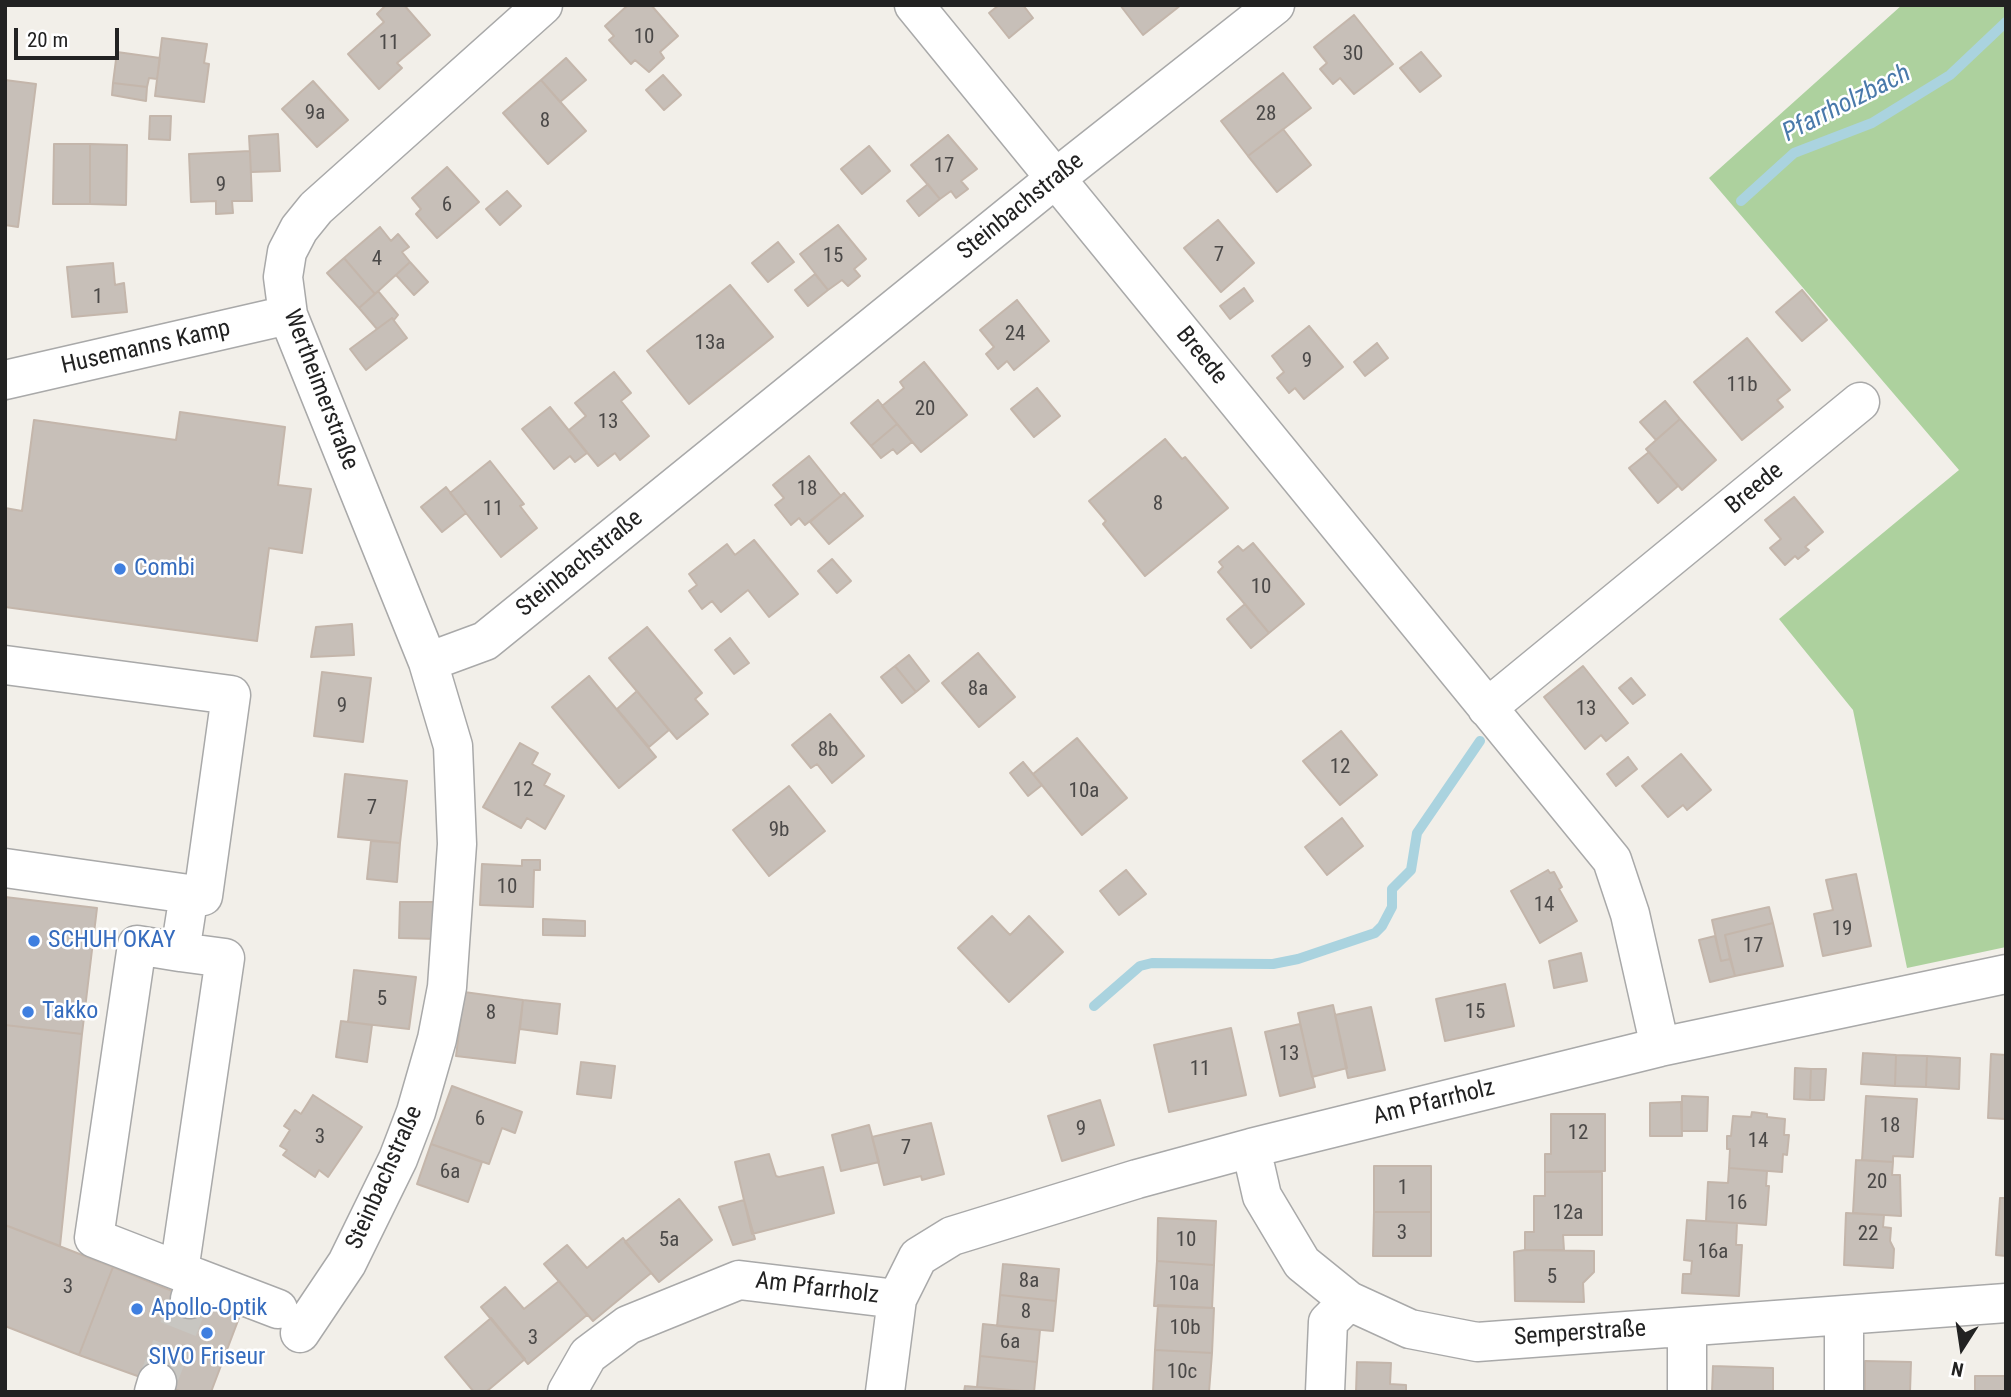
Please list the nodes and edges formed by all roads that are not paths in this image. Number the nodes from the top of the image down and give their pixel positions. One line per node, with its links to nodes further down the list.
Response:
1 (543, 5): 5 (street, Wertheimerstraße)
2 (914, 5): 4 (street, Breede)
3 (1275, 5): 4 (street, Steinbachstraße)
4 (1056, 178): 8 (street, Steinbachstraße); 10 (street, Breede)
5 (288, 315): 6 (street, Husemanns Kamp); 8 (street, Wertheimerstraße)
6 (5, 380)
7 (1860, 402): 10 (street, Breede)
8 (428, 662): 17 (street, Steinbachstraße)
9 (5, 665): 12 (street)
10 (1487, 708): 15 (street, Breede)
11 (5, 868): 12 (street)
12 (196, 895): 13 (street)
13 (180, 952): 17 (street); 17 (street)
14 (2006, 974): 15 (street, Am Pfarrholz)
15 (1660, 1047): 16 (street, Am Pfarrholz)
16 (1251, 1148): 18 (street, Am Pfarrholz); 19 (street, Semperstraße)
17 (189, 1283)
18 (897, 1299): 23 (street, Am Pfarrholz); 24 (street, Am Pfarrholz)
19 (1349, 1301): 22 (street, Semperstraße); 25 (street)
20 (2006, 1303): 21 (street, Semperstraße)
21 (1844, 1315): 22 (street, Semperstraße); 27 (street)
22 (1687, 1327): 26 (street)
23 (567, 1392)
24 (885, 1392)
25 (1325, 1392)
26 (1687, 1392)
27 (1844, 1392)

